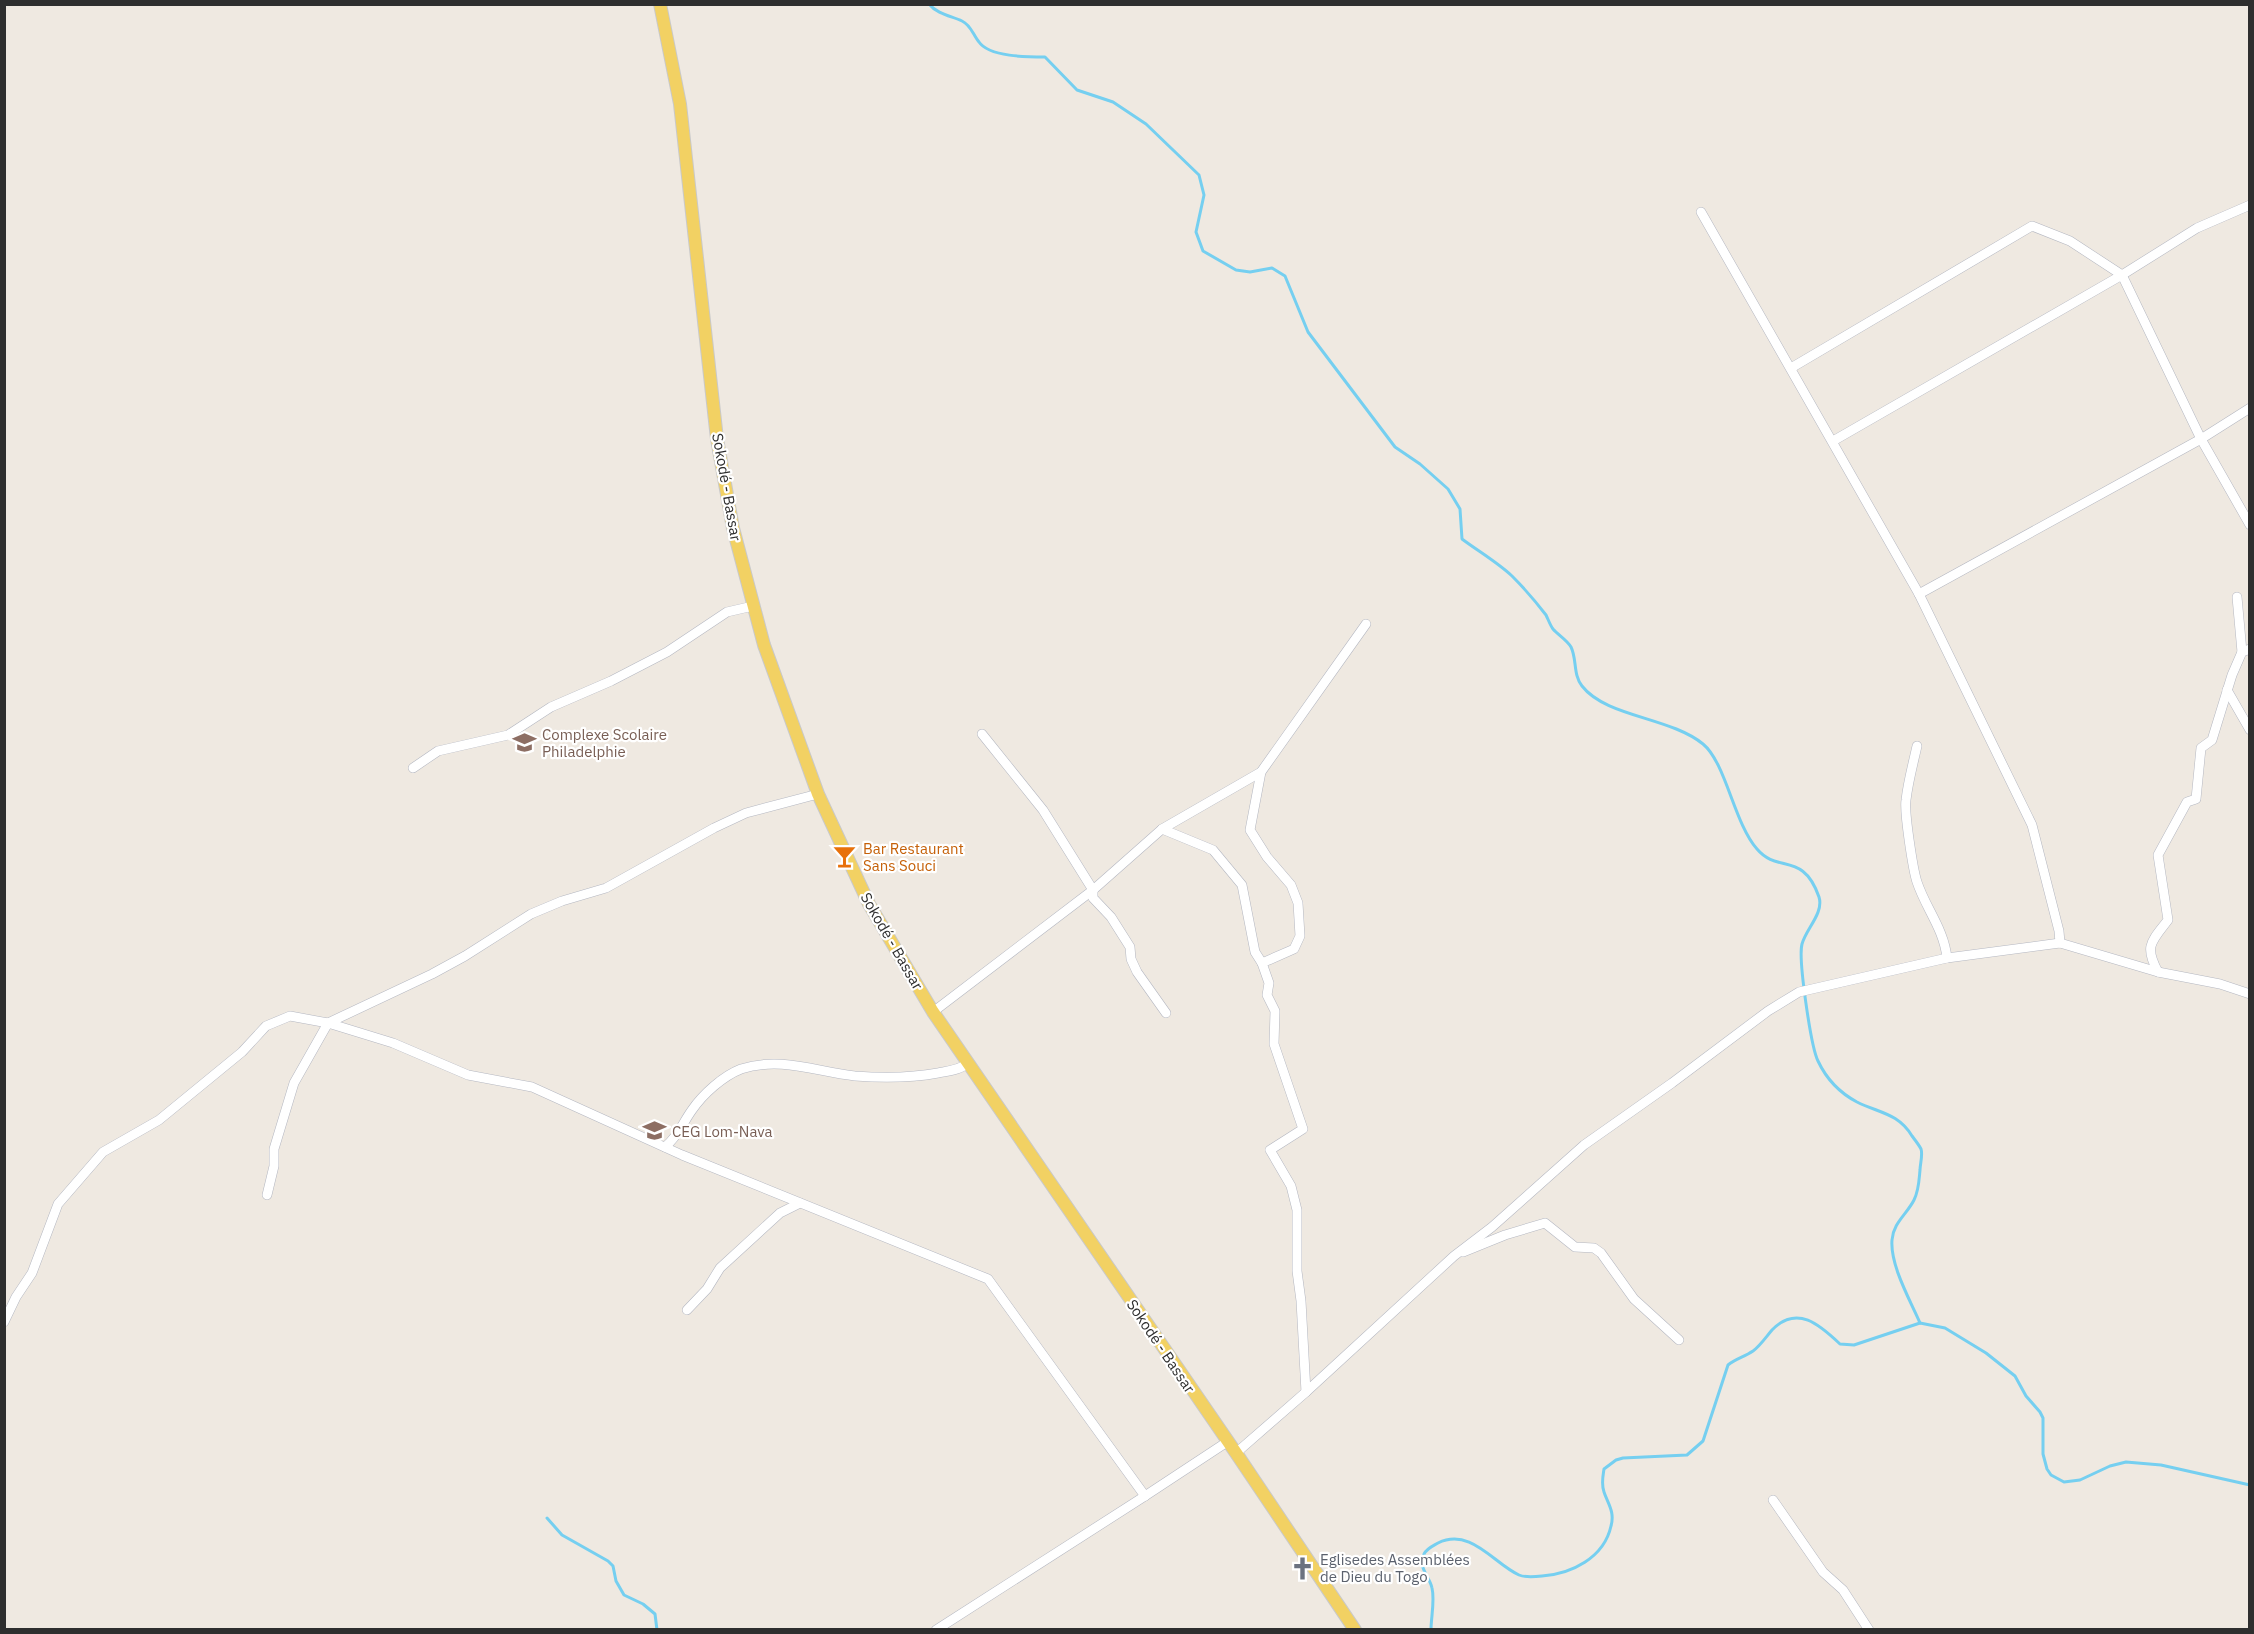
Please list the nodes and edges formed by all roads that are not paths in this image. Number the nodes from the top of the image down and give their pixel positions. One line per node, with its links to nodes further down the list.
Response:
1 (660, 4): 12 (main road, Sokodé - Bassar)
2 (2250, 205): 4 (street)
3 (1701, 212): 5 (street)
4 (2122, 275): 5 (street); 7 (street); 8 (street)
5 (1791, 368): 8 (street)
6 (2250, 408): 7 (street)
7 (2201, 439): 9 (street); 10 (street)
8 (1833, 441): 10 (street)
9 (2250, 525)
10 (1919, 594): 26 (street)
11 (2237, 597): 14 (street)
12 (753, 606): 21 (street); 23 (main road, Sokodé - Bassar)
13 (2250, 619): 14 (street)
14 (2239, 621): 16 (street)
15 (1366, 624): 22 (street)
16 (2246, 651): 17 (street)
17 (2227, 690): 18 (street); 29 (street)
18 (2250, 730)
19 (982, 734): 25 (street)
20 (1917, 746): 27 (street)
21 (413, 768)
22 (1261, 772): 24 (street); 28 (street)
23 (818, 794): 31 (main road, Sokodé - Bassar); 33 (street)
24 (1162, 829): 25 (street); 28 (street)
25 (1093, 890): 31 (street); 32 (street)
26 (2060, 943): 27 (street); 29 (street)
27 (1947, 958): 38 (street)
28 (1262, 963): 42 (street)
29 (2158, 972): 30 (street)
30 (2250, 994)
31 (933, 1012): 34 (main road, Sokodé - Bassar)
32 (1166, 1013)
33 (328, 1023): 35 (street); 36 (street); 40 (street)
34 (968, 1064): 35 (street); 43 (main road, Sokodé - Bassar)
35 (665, 1147): 37 (street)
36 (267, 1195)
37 (800, 1203): 39 (street); 45 (street)
38 (1456, 1254): 41 (street); 42 (street)
39 (687, 1310)
40 (4, 1322)
41 (1679, 1340)
42 (1306, 1392): 44 (street)
43 (1227, 1442): 44 (main road, Sokodé - Bassar); 45 (street)
44 (1236, 1453): 48 (main road, Sokodé - Bassar)
45 (1145, 1496): 47 (street)
46 (1773, 1500): 49 (street)
47 (936, 1629)
48 (1354, 1629)
49 (1869, 1629)

